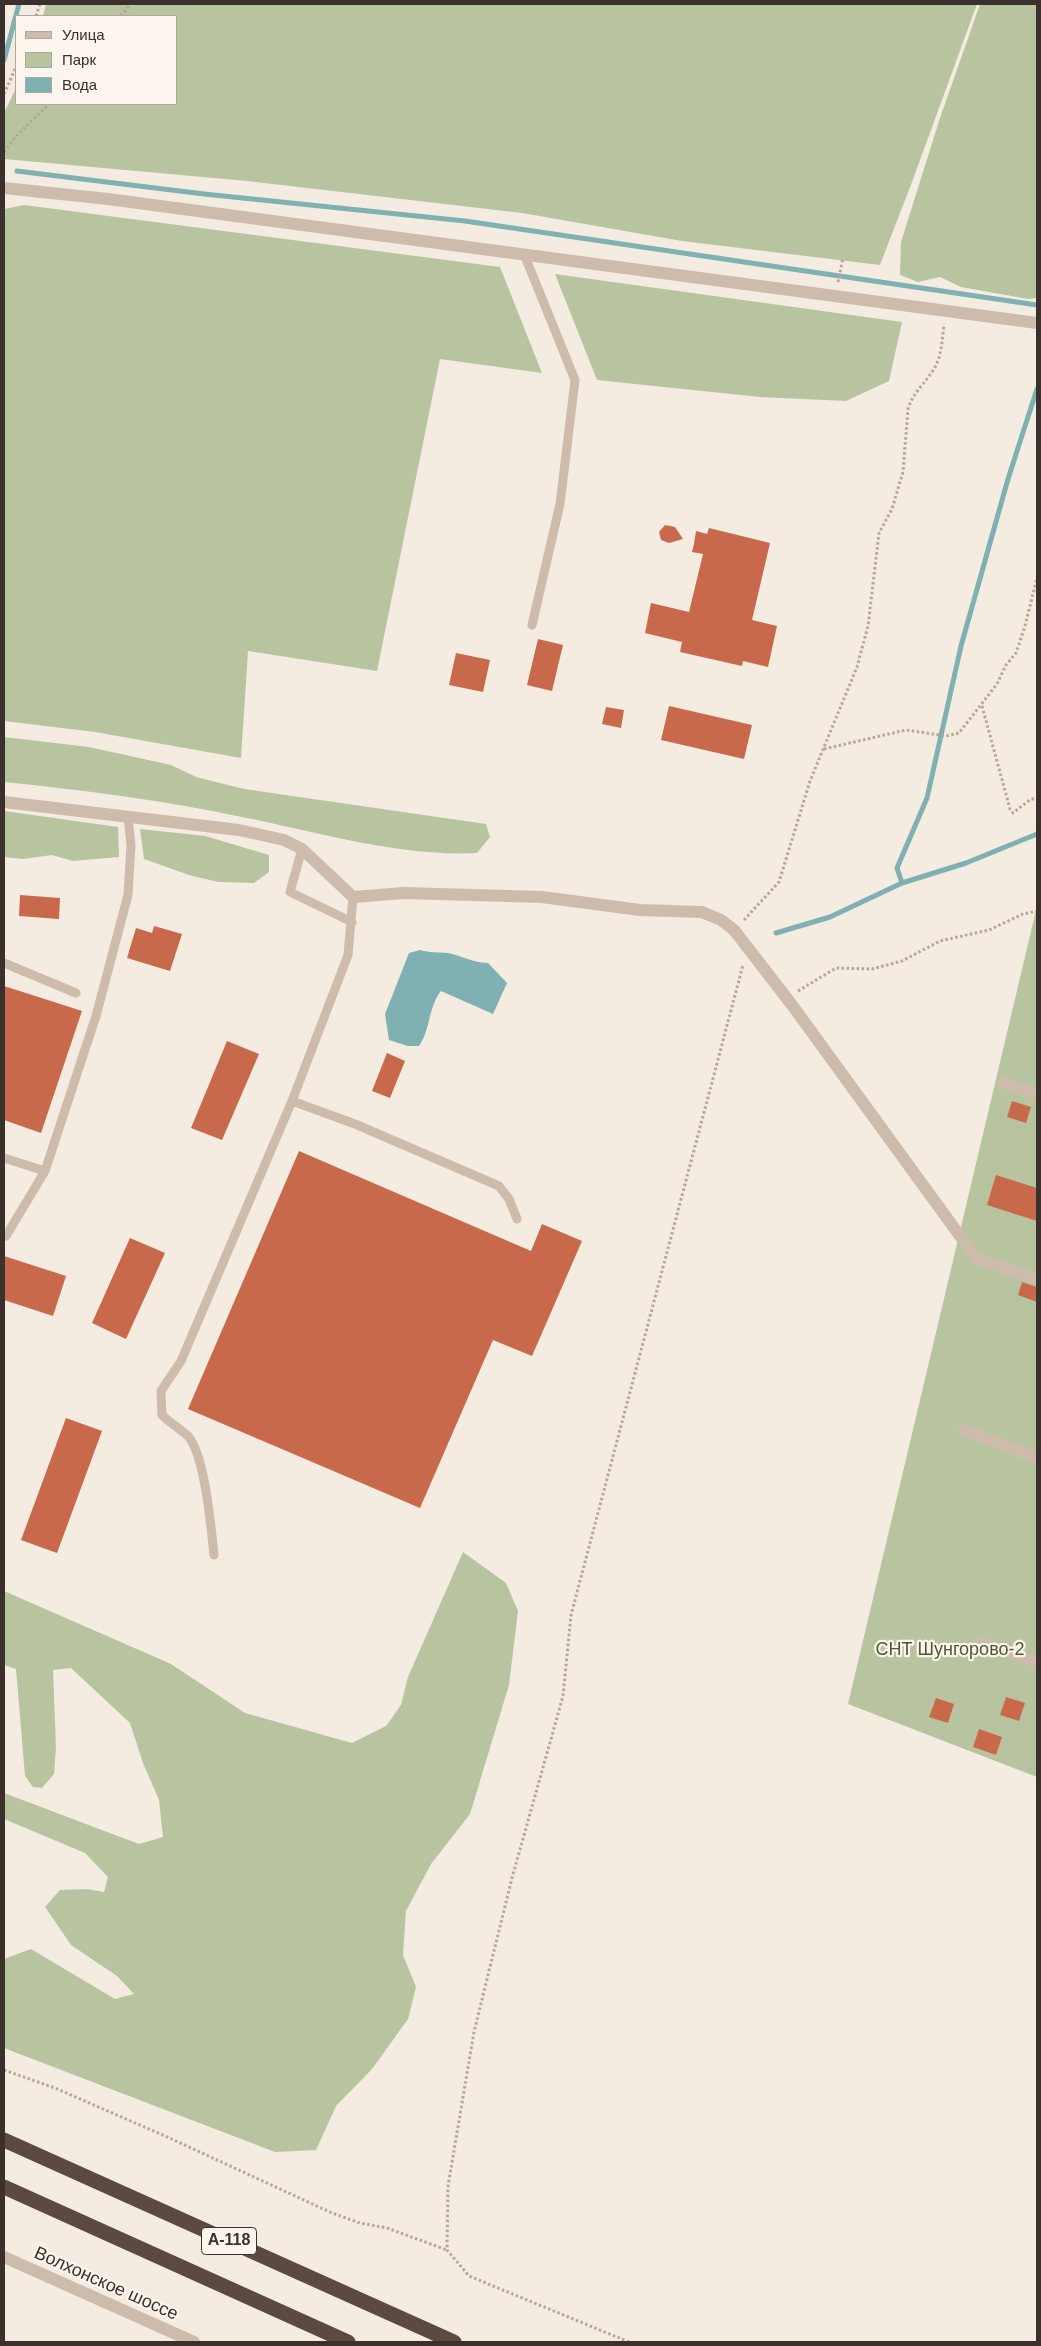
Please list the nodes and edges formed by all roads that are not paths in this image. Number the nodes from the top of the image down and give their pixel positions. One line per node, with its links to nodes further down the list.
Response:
1 (4, 188): 2 (street)
2 (524, 254): 3 (street); 4 (lane)
3 (1037, 323)
4 (532, 625)
5 (4, 802): 6 (street)
6 (128, 817): 7 (street); 16 (lane)
7 (302, 849): 8 (street); 9 (lane)
8 (353, 897): 9 (lane); 19 (street)
9 (352, 922): 14 (lane)
10 (4, 963): 11 (lane)
11 (76, 993)
12 (1004, 1083): 13 (street)
13 (1037, 1094)
14 (292, 1101): 17 (lane); 22 (lane)
15 (4, 1158): 16 (lane)
16 (45, 1171): 18 (lane)
17 (517, 1219)
18 (4, 1235)
19 (1037, 1279)
20 (964, 1430): 21 (street)
21 (1037, 1458)
22 (214, 1555)
23 (980, 1642): 24 (street)
24 (1037, 1662)
25 (4, 2140): 30 (highway, А-118)
26 (4, 2187): 29 (highway, А-118)
27 (4, 2257): 28 (street, Волхонское шоссе)
28 (194, 2342)
29 (348, 2342)
30 (454, 2342)

